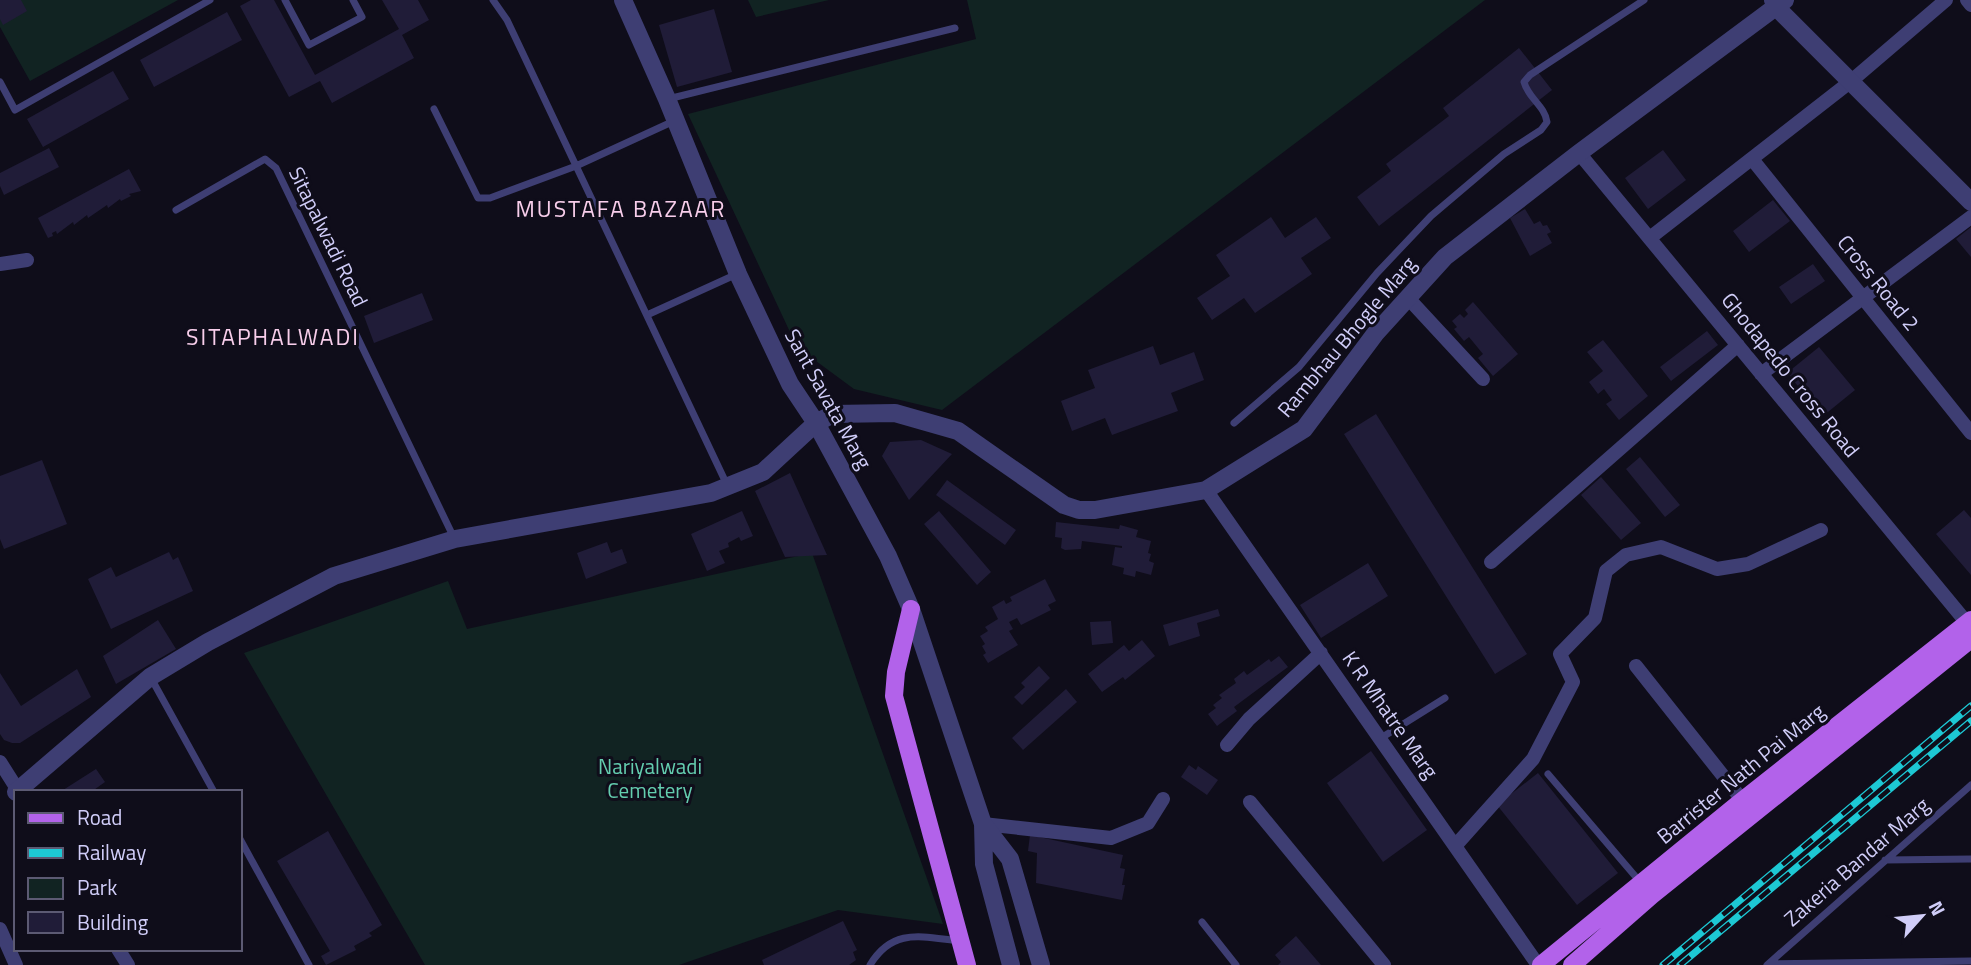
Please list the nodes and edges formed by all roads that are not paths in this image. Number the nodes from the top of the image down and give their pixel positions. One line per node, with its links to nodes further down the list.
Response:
1 (210, 0): 12 (lane)
2 (285, 0): 3 (lane)
3 (353, 0)
4 (494, 0): 19 (lane)
5 (623, 0): 14 (street, Sant Savata Marg)
6 (1644, 0): 34 (lane)
7 (1947, 0): 13 (street)
8 (1967, 0): 10 (street)
9 (1777, 2): 13 (street); 17 (street, Rambhau Bhogle Marg)
10 (1971, 5)
11 (955, 28): 14 (lane)
12 (0, 82)
13 (1850, 82): 18 (street); 20 (street)
14 (667, 99): 16 (street, Sant Savata Marg)
15 (434, 109): 19 (lane)
16 (674, 121): 19 (lane); 26 (street, Sant Savata Marg)
17 (1579, 153): 23 (street, Ghodapedo Cross Road); 27 (street, Rambhau Bhogle Marg)
18 (1752, 159): 23 (street); 28 (street, Cross Road 2)
19 (576, 166): 29 (lane)
20 (1971, 202)
21 (176, 210): 39 (lane, Sitapalwadi Road)
22 (1971, 217): 28 (street)
23 (1651, 237): 30 (street, Ghodapedo Cross Road)
24 (27, 260): 25 (street)
25 (0, 264)
26 (738, 274): 29 (lane); 33 (street, Sant Savata Marg)
27 (1408, 298): 32 (street); 37 (street, Rambhau Bhogle Marg)
28 (1863, 298): 31 (street); 35 (street, Cross Road 2)
29 (647, 315): 36 (lane)
30 (1738, 345): 31 (street, Ghodapedo Cross Road); 40 (street)
31 (1762, 374): 42 (street, Ghodapedo Cross Road)
32 (1483, 379)
33 (816, 423): 36 (street); 37 (street, Rambhau Bhogle Marg); 41 (street, Sant Savata Marg)
34 (1234, 423)
35 (1971, 433)
36 (728, 487): 39 (street)
37 (1206, 489): 43 (street, K R Mhatre Marg)
38 (1821, 530): 60 (street)
39 (454, 539): 45 (street)
40 (1492, 562)
41 (912, 609): 58 (street, Sant Savata Marg); 66 (main road)
42 (1970, 627): 56 (main road, Barrister Nath Pai Marg); 77 (main road, Barrister Nath Pai Marg)
43 (1321, 653): 47 (street, K R Mhatre Marg); 48 (street)
44 (1636, 666): 56 (street)
45 (150, 677): 53 (street); 54 (lane)
46 (1445, 698): 47 (lane)
47 (1381, 738): 60 (street, K R Mhatre Marg)
48 (1227, 745)
49 (0, 762): 52 (street)
50 (1548, 774): 63 (lane)
51 (1971, 785): 62 (lane, Zakeria Bandar Marg)
52 (16, 790)
53 (19, 790)
54 (213, 790)
55 (1163, 799): 58 (street)
56 (1743, 801): 63 (main road, Barrister Nath Pai Marg)
57 (1250, 802): 75 (street)
58 (983, 824): 72 (street, Sant Savata Marg); 73 (street, Sant Savata Marg)
59 (242, 843): 69 (lane)
60 (1456, 845): 76 (street, K R Mhatre Marg)
61 (1971, 859): 62 (lane)
62 (1884, 860): 78 (lane, Zakeria Bandar Marg)
63 (1641, 883): 76 (main road, Barrister Nath Pai Marg)
64 (1202, 922): 74 (lane)
65 (0, 929): 68 (street)
66 (960, 942): 70 (lane); 71 (main road)
67 (1971, 961): 78 (lane)
68 (16, 965)
69 (309, 965)
70 (870, 965)
71 (967, 965)
72 (1011, 965)
73 (1041, 965)
74 (1236, 965)
75 (1384, 965)
76 (1540, 965)
77 (1572, 965)
78 (1768, 965)

